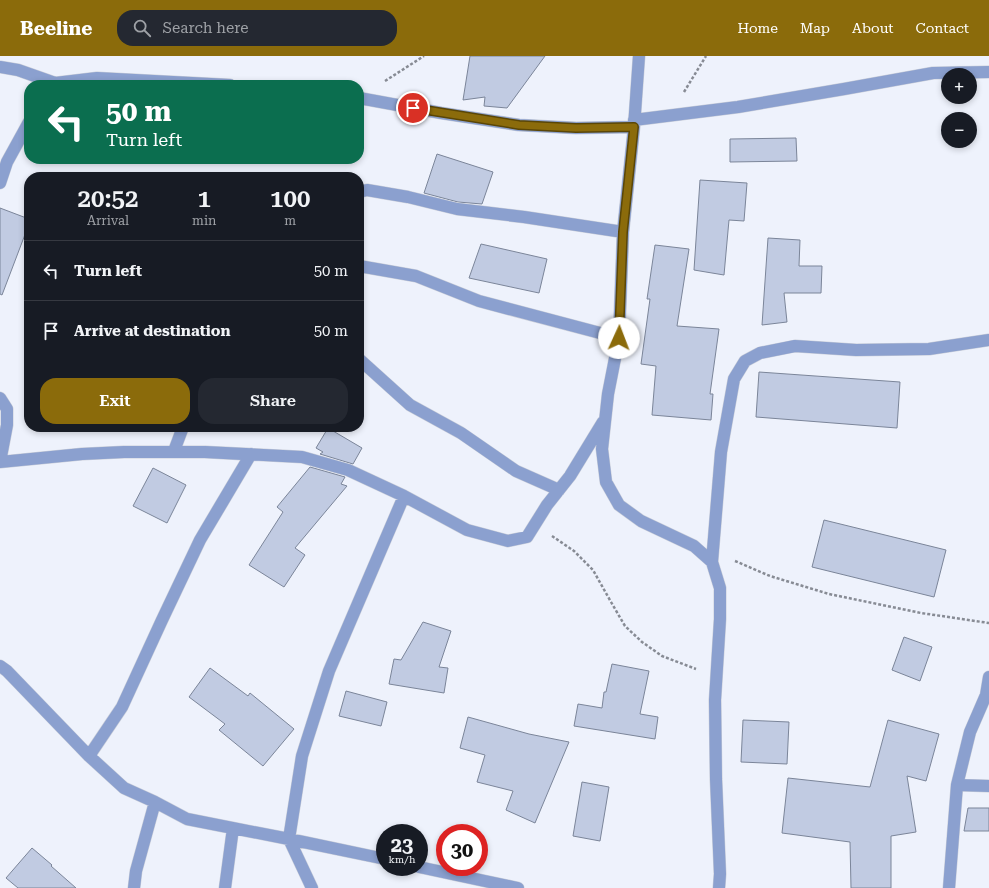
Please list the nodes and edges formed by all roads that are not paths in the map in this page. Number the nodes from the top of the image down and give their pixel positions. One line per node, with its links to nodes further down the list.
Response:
1 (639, 56): 8 (street)
2 (0, 67): 4 (street)
3 (989, 72): 8 (street)
4 (44, 80)
5 (82, 80): 6 (street)
6 (134, 80)
7 (364, 99): 8 (street)
8 (634, 124): 12 (street)
9 (24, 132): 10 (street)
10 (0, 183)
11 (364, 191): 12 (street)
12 (623, 232): 14 (street)
13 (364, 267): 14 (street)
14 (619, 338): 18 (street)
15 (989, 340): 24 (street)
16 (364, 363): 22 (street)
17 (0, 398): 20 (street)
18 (605, 419): 22 (street); 24 (street)
19 (181, 432): 20 (street)
20 (174, 451): 21 (street)
21 (251, 454): 23 (street); 27 (street)
22 (559, 490): 23 (street)
23 (404, 496): 32 (street)
24 (712, 557): 40 (street)
25 (0, 666): 27 (street)
26 (989, 677): 28 (street)
27 (89, 756): 30 (street)
28 (957, 785): 29 (street); 41 (street)
29 (989, 786)
30 (155, 802): 31 (street); 36 (street)
31 (233, 828): 32 (street); 37 (street)
32 (289, 839): 33 (street); 38 (street)
33 (376, 857)
34 (428, 869): 35 (street)
35 (481, 884): 39 (street)
36 (134, 888)
37 (225, 888)
38 (312, 888)
39 (518, 888)
40 (719, 888)
41 (949, 888)

